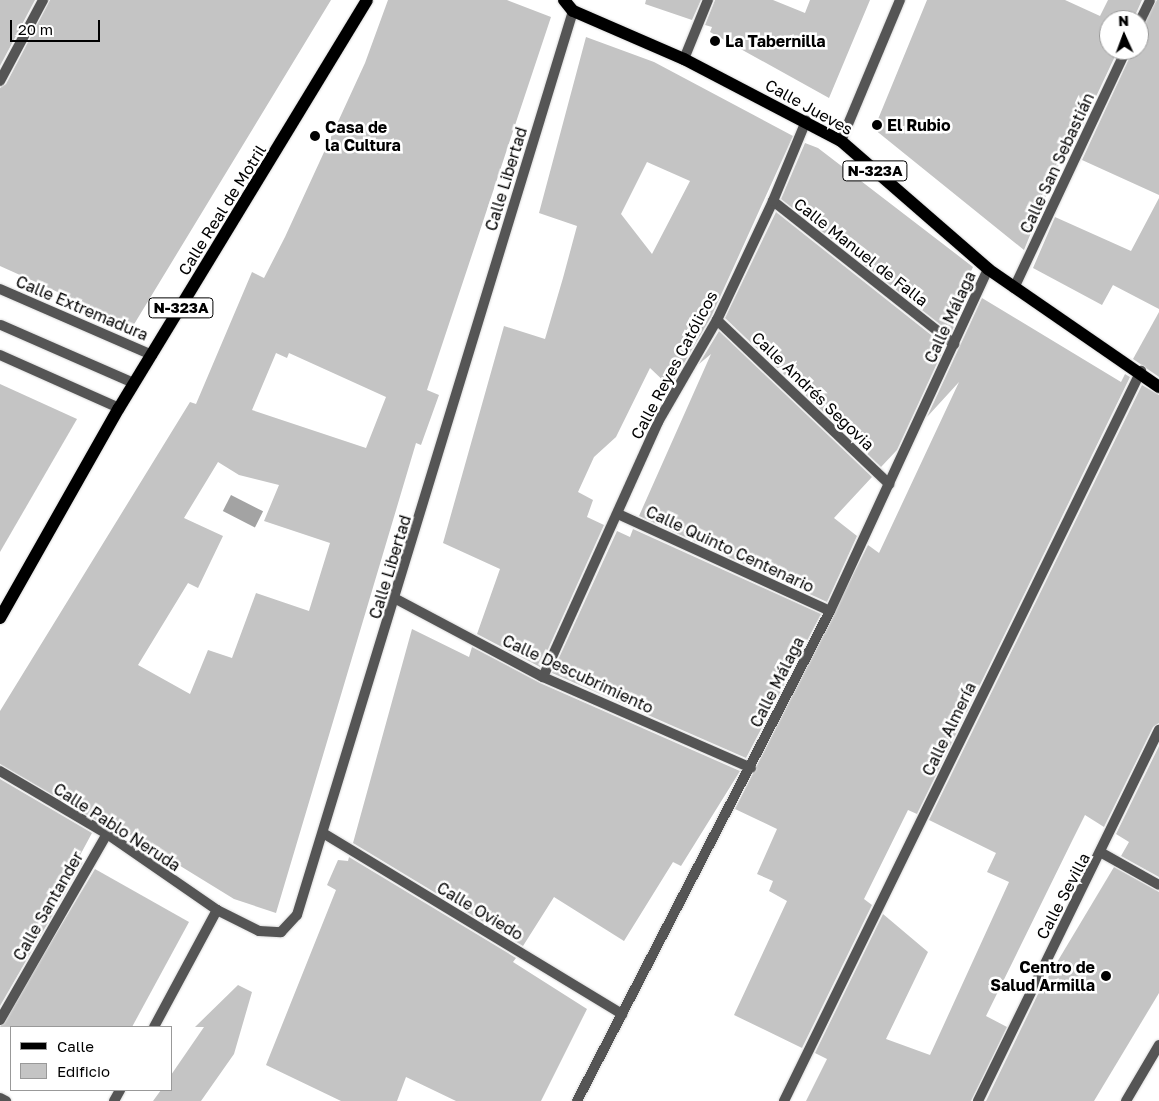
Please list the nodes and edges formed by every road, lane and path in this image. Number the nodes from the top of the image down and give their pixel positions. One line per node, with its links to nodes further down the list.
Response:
1 (43, 0): 9 (street)
2 (367, 0): 20 (main road, Calle Real de Motril / N-323A)
3 (564, 0): 6 (main road, Calle Jueves / N-323A)
4 (708, 0): 7 (street)
5 (900, 0): 11 (street)
6 (573, 11): 7 (main road, Calle Jueves / N-323A); 27 (street, Calle Libertad)
7 (684, 59): 10 (main road, Calle Jueves / N-323A)
8 (1121, 60): 14 (street, Calle San Sebastián)
9 (0, 81)
10 (806, 121): 11 (main road, Calle Jueves / N-323A); 12 (street, Calle Reyes Católicos)
11 (841, 141): 13 (main road, Calle Jueves / N-323A)
12 (773, 201): 16 (street, Calle Reyes Católicos); 18 (street, Calle Manuel de Falla)
13 (988, 269): 14 (main road, Calle Jueves / N-323A); 18 (street, Calle Málaga)
14 (1014, 288): 21 (main road, Calle Jueves / N-323A)
15 (0, 289): 20 (street, Calle Extremadura)
16 (717, 320): 25 (street, Calle Andrés Segovia); 26 (street, Calle Reyes Católicos)
17 (1, 325): 22 (street)
18 (954, 344): 25 (street, Calle Málaga)
19 (0, 355): 24 (street)
20 (152, 355): 22 (main road, Calle Real de Motril / N-323A)
21 (1141, 371): 23 (main road, Calle Jueves / N-323A); 46 (street, Calle Almería)
22 (134, 383): 24 (main road, Calle Real de Motril / N-323A)
23 (1159, 387)
24 (119, 408): 29 (main road, Calle Real de Motril / N-323A)
25 (889, 484): 28 (street, Calle Málaga)
26 (618, 514): 28 (street, Calle Quinto Centenario); 30 (street, Calle Reyes Católicos)
27 (396, 599): 30 (street, Calle Descubrimiento); 34 (street, Calle Libertad)
28 (830, 611): 32 (street, Calle Málaga)
29 (0, 618)
30 (543, 677): 32 (street, Calle Descubrimiento)
31 (1159, 730): 36 (street, Calle Sevilla)
32 (751, 768): 39 (street, Calle Málaga)
33 (0, 771): 35 (street, Calle Pablo Neruda)
34 (323, 833): 38 (street, Calle Libertad); 39 (street, Calle Oviedo)
35 (107, 834): 38 (street, Calle Pablo Neruda); 40 (street, Calle Santander)
36 (1102, 853): 37 (street); 47 (street, Calle Sevilla)
37 (1159, 885)
38 (216, 910): 41 (street)
39 (622, 1014): 45 (street, Calle Málaga)
40 (0, 1020)
41 (155, 1026)
42 (1159, 1045): 48 (street)
43 (0, 1098): 44 (street)
44 (6, 1101)
45 (577, 1101)
46 (784, 1101)
47 (978, 1101)
48 (1126, 1101)

